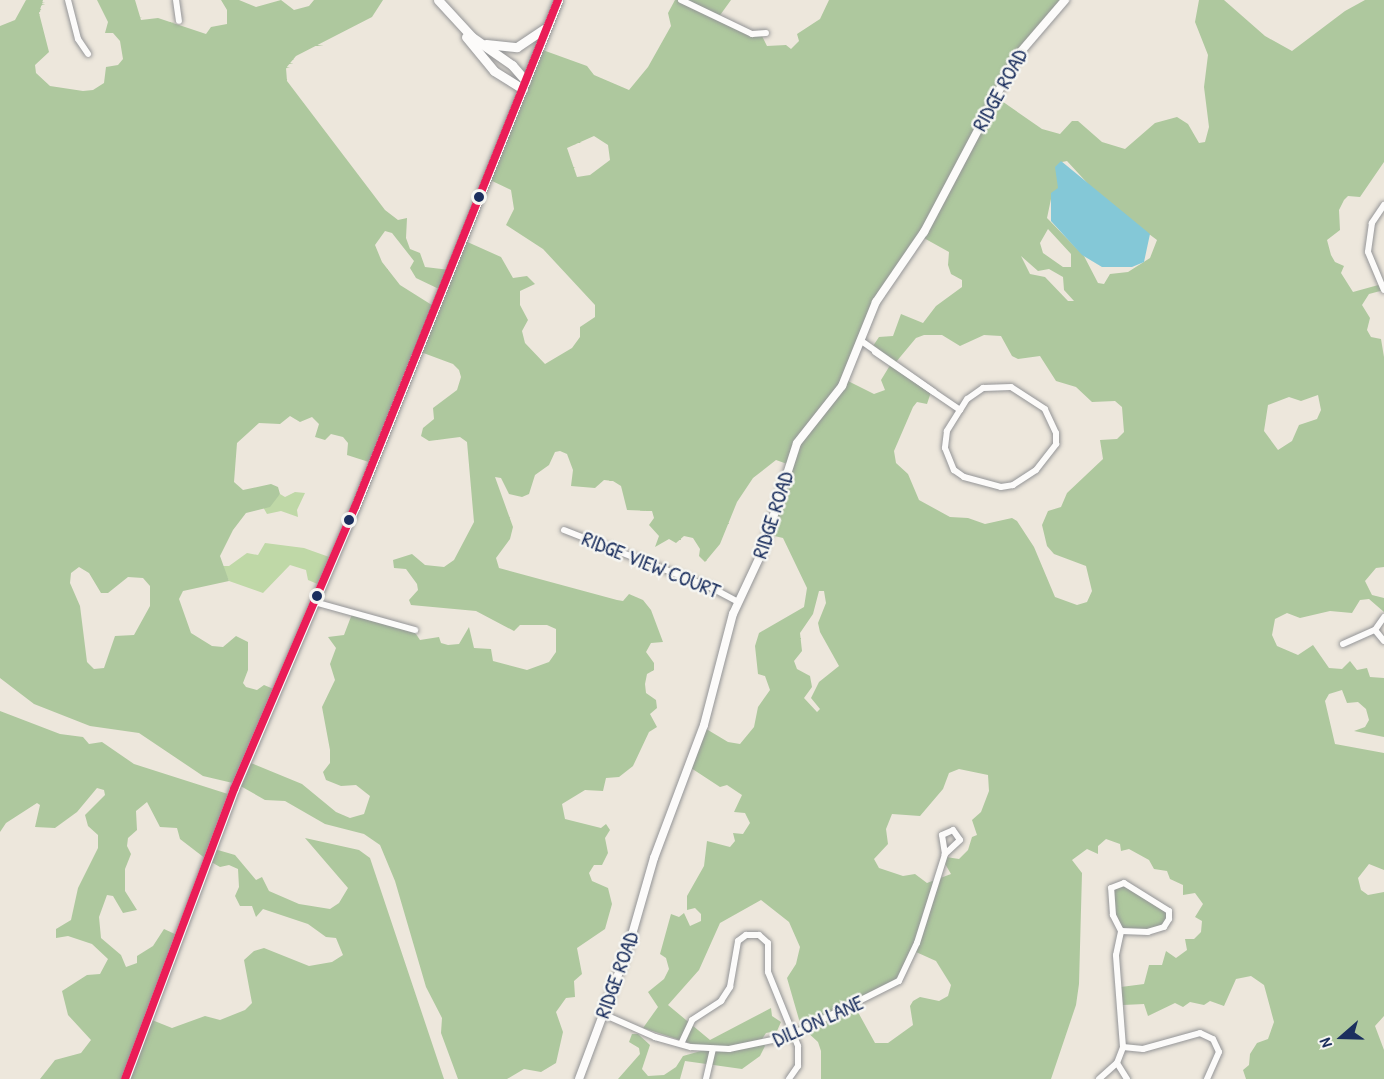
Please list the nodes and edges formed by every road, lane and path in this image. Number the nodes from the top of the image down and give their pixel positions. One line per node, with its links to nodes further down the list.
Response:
1 (68, 0): 12 (street)
2 (176, 0): 9 (street)
3 (438, 0): 7 (main road)
4 (558, 0): 8 (main road)
5 (681, 0): 10 (street)
6 (1065, 0): 16 (street, RIDGE ROAD)
7 (453, 17): 11 (main road); 13 (main road)
8 (551, 17): 11 (main road); 13 (main road)
9 (179, 21)
10 (766, 33)
11 (476, 40): 13 (main road)
12 (88, 54)
13 (524, 85): 19 (main road)
14 (1384, 204): 15 (street)
15 (1383, 287)
16 (860, 340): 17 (street); 20 (street, RIDGE ROAD)
17 (960, 410): 17 (street)
18 (564, 530): 20 (street, RIDGE VIEW COURT)
19 (314, 602): 22 (street); 34 (main road)
20 (738, 602): 28 (street, RIDGE ROAD)
21 (1384, 617): 23 (street)
22 (415, 630)
23 (1375, 630): 24 (street); 25 (street)
24 (1384, 641)
25 (1343, 644)
26 (945, 854): 29 (street, DILLON LANE)
27 (1121, 931): 27 (street); 31 (street)
28 (603, 1014): 30 (street, DILLON LANE); 35 (street, RIDGE ROAD)
29 (794, 1034): 30 (street); 32 (street, DILLON LANE); 37 (street)
30 (681, 1044): 32 (street, DILLON LANE)
31 (1123, 1047): 33 (street); 40 (street)
32 (713, 1049): 36 (street)
33 (1118, 1064): 38 (street); 39 (street)
34 (124, 1079)
35 (579, 1079)
36 (706, 1079)
37 (789, 1079)
38 (1099, 1079)
39 (1127, 1079)
40 (1207, 1079)

